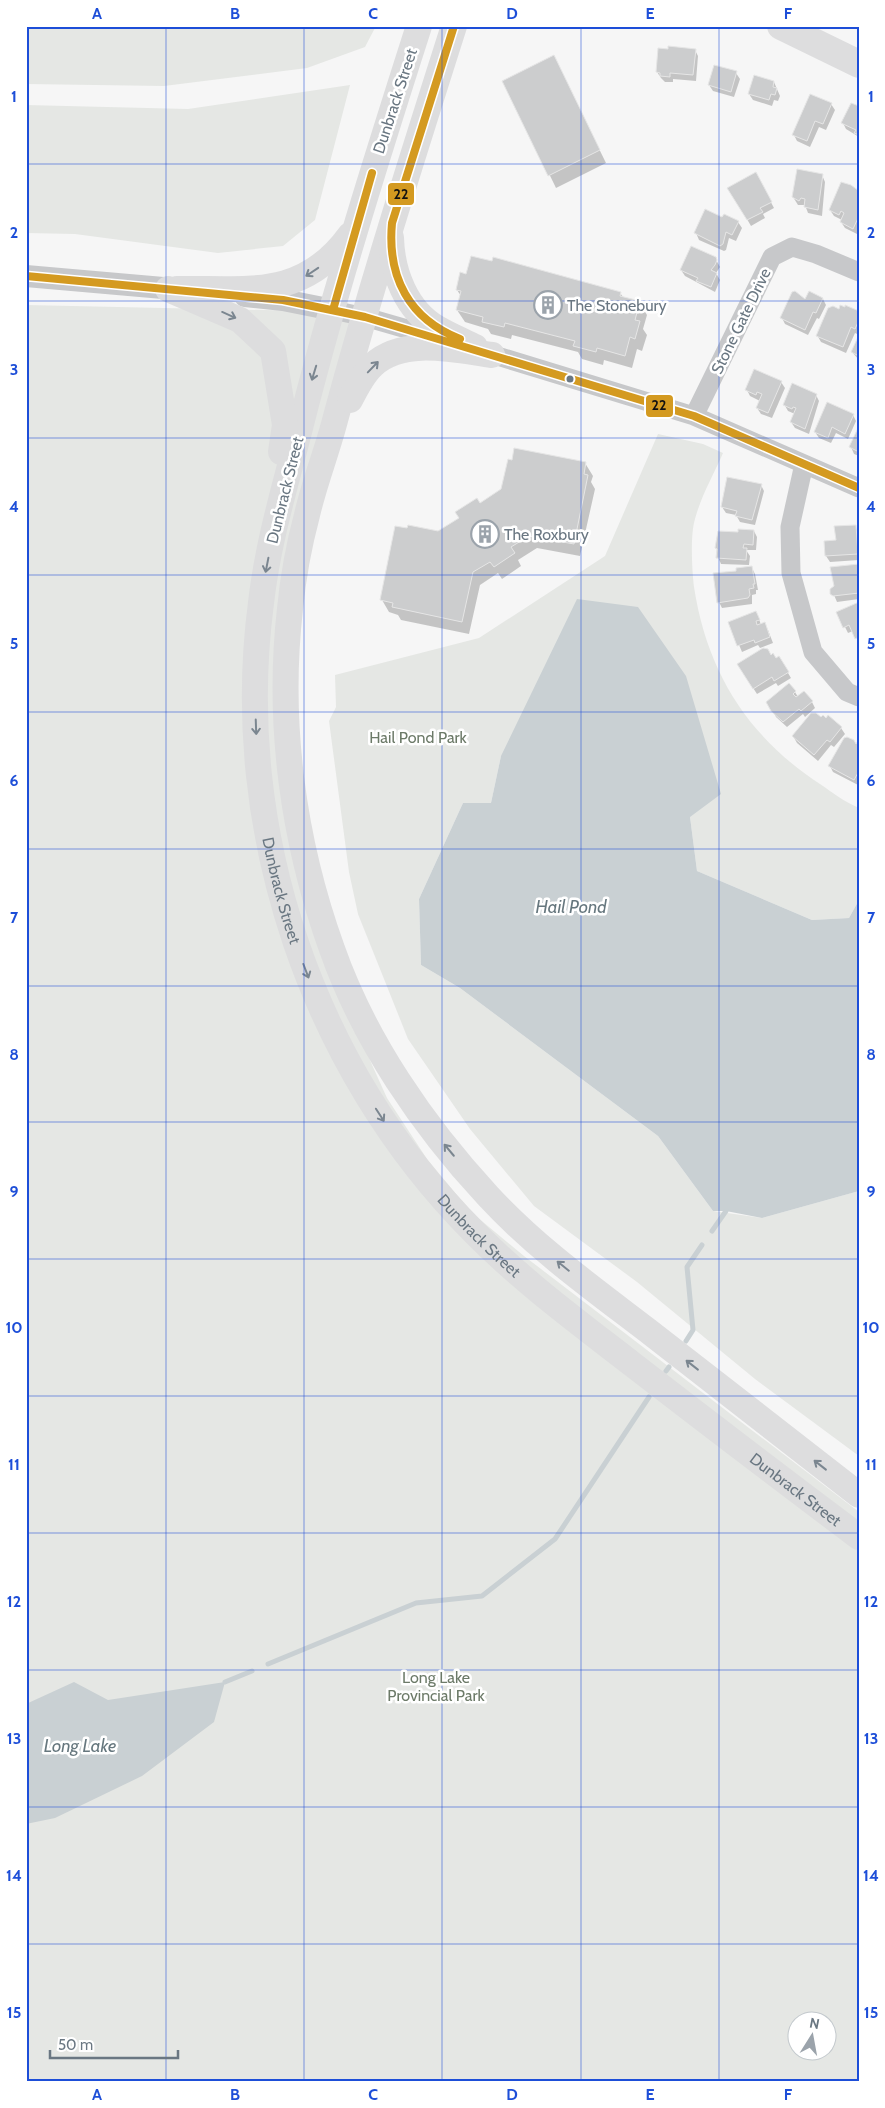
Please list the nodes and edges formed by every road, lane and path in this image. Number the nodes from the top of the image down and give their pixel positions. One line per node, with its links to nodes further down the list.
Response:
1 (419, 26): 6 (main road, Dunbrack Street)
2 (454, 26): 5 (main road, Dunbrack Street)
3 (781, 26): 4 (main road)
4 (859, 64)
5 (392, 222): 11 (main road, Dunbrack Street); 12 (main road)
6 (356, 224): 9 (main road, one-way to 9); 10 (main road, Dunbrack Street)
7 (859, 272): 13 (street, Stone Gate Drive)
8 (26, 276): 9 (street)
9 (168, 289): 10 (street); 17 (main road, one-way to 17)
10 (333, 310): 11 (street); 17 (main road, Dunbrack Street, one-way to 17)
11 (366, 317): 12 (street); 14 (main road, Dunbrack Street)
12 (492, 355): 13 (street); 14 (main road, one-way to 12)
13 (694, 416): 15 (street)
14 (330, 439): 19 (main road, Dunbrack Street, one-way to 14)
15 (804, 464): 16 (street); 18 (street)
16 (859, 488)
17 (281, 501): 20 (main road, Dunbrack Street, one-way to 20)
18 (859, 697)
19 (859, 1494)
20 (859, 1537)

